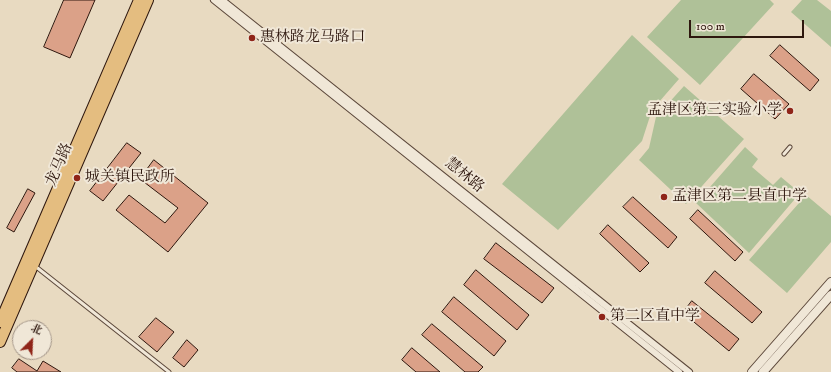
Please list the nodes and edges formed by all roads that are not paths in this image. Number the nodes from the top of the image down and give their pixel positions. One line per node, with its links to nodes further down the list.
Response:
1 (139, 0): 10 (main road, 龙马路)
2 (148, 0): 7 (main road, 龙马路)
3 (214, 0): 13 (street, 慧林路)
4 (222, 0): 14 (street, 慧林路)
5 (790, 147): 6 (lane)
6 (784, 154)
7 (34, 265): 11 (main road, 龙马路); 12 (lane)
8 (831, 282): 15 (street)
9 (831, 295): 16 (street)
10 (0, 322)
11 (0, 342)
12 (169, 372)
13 (678, 372)
14 (689, 372)
15 (752, 372)
16 (763, 372)

